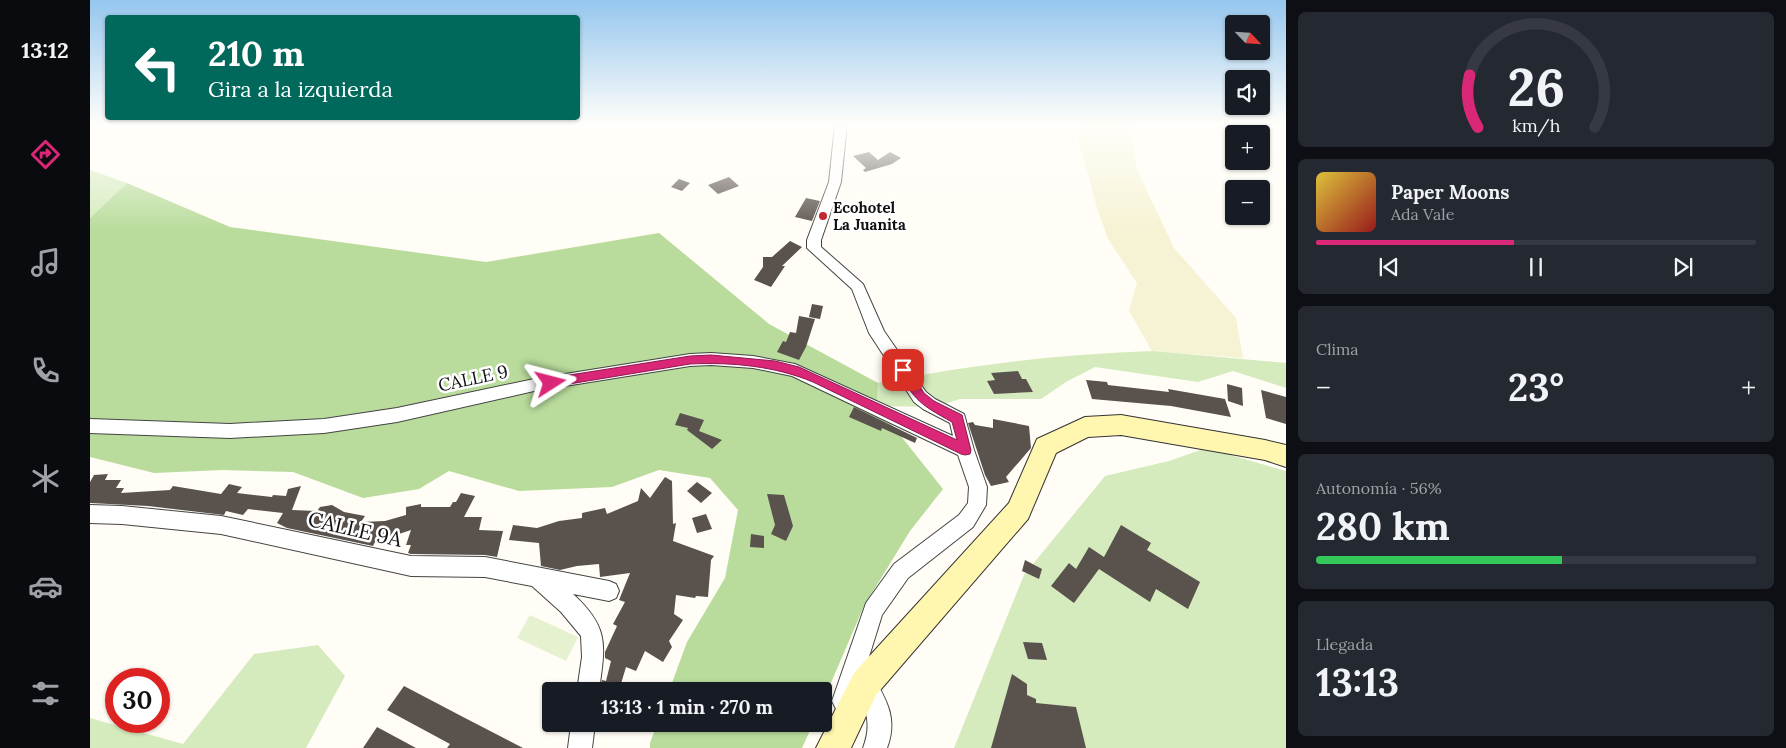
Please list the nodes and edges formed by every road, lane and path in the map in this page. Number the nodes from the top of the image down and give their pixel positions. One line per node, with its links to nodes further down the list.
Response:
1 (837, 160): 3 (street)
2 (90, 426): 3 (street, CALLE 9)
3 (965, 450): 12 (street)
4 (1286, 456): 9 (main road)
5 (90, 514): 6 (street, CALLE 9A)
6 (536, 576): 7 (street, CALLE 9A); 8 (street)
7 (609, 591)
8 (589, 682)
9 (865, 684): 13 (main road); 14 (street)
10 (582, 732): 11 (street)
11 (580, 748)
12 (829, 748)
13 (833, 748)
14 (875, 748)

